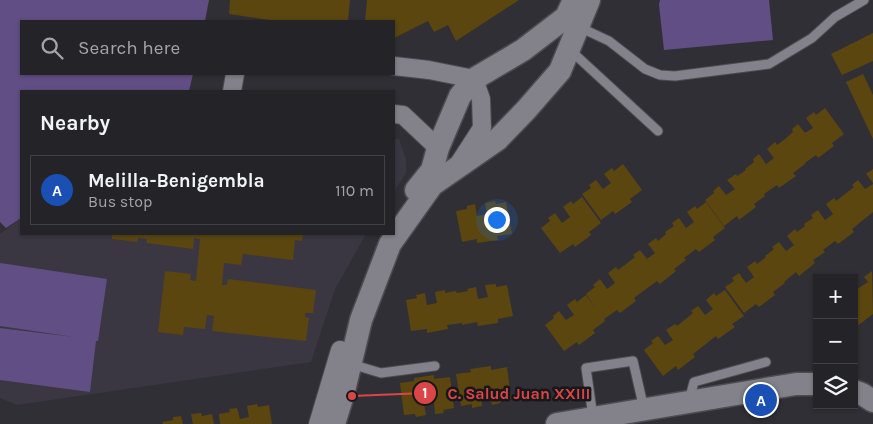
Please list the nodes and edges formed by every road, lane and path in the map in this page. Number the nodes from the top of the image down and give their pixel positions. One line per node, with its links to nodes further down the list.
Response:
1 (574, 0): 8 (street)
2 (589, 0): 4 (street)
3 (864, 0): 4 (lane)
4 (579, 27): 5 (street)
5 (569, 49): 11 (lane); 13 (street)
6 (395, 66): 8 (street)
7 (235, 75): 9 (street)
8 (474, 79): 12 (street); 13 (street)
9 (232, 90)
10 (395, 114): 12 (street)
11 (658, 130)
12 (438, 148): 14 (street)
13 (457, 167): 16 (street)
14 (395, 218)
15 (384, 235): 16 (street)
16 (345, 357): 18 (lane); 25 (street); 26 (street)
17 (766, 362): 22 (lane)
18 (435, 366)
19 (813, 384): 22 (street)
20 (858, 392): 21 (street)
21 (873, 401)
22 (689, 402): 23 (street)
23 (644, 409): 24 (street); 24 (lane)
24 (594, 418): 27 (street)
25 (318, 424)
26 (334, 424)
27 (557, 424)

